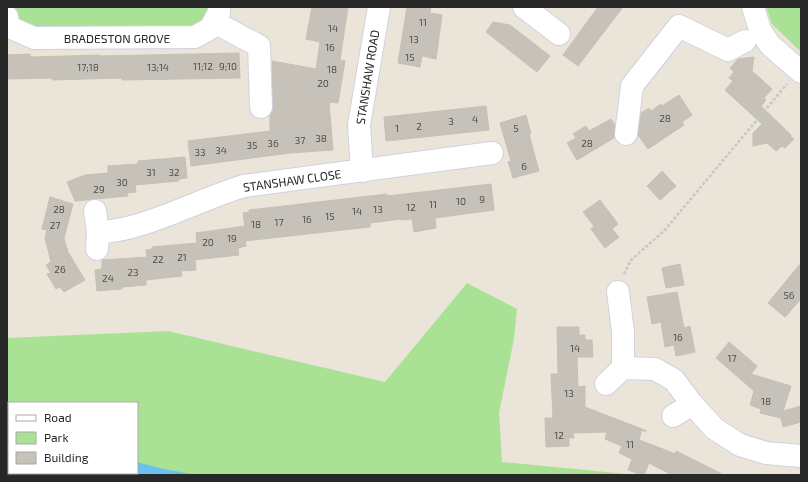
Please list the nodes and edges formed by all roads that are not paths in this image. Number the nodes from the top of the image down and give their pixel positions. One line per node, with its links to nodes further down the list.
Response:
1 (379, 7): 13 (street, STANSHAW ROAD)
2 (524, 7): 5 (street)
3 (753, 7): 9 (street)
4 (216, 14): 6 (street, BRADESTON GROVE); 10 (street)
5 (546, 14): 7 (street)
6 (7, 18)
7 (559, 34)
8 (745, 41): 11 (street)
9 (800, 71)
10 (261, 107)
11 (626, 134)
12 (492, 153): 13 (street, STANSHAW CLOSE)
13 (362, 171): 14 (street, STANSHAW CLOSE)
14 (95, 211)
15 (618, 292): 16 (street)
16 (623, 368): 17 (street); 18 (street)
17 (606, 384)
18 (692, 404): 19 (street); 20 (street)
19 (673, 416)
20 (801, 456)

